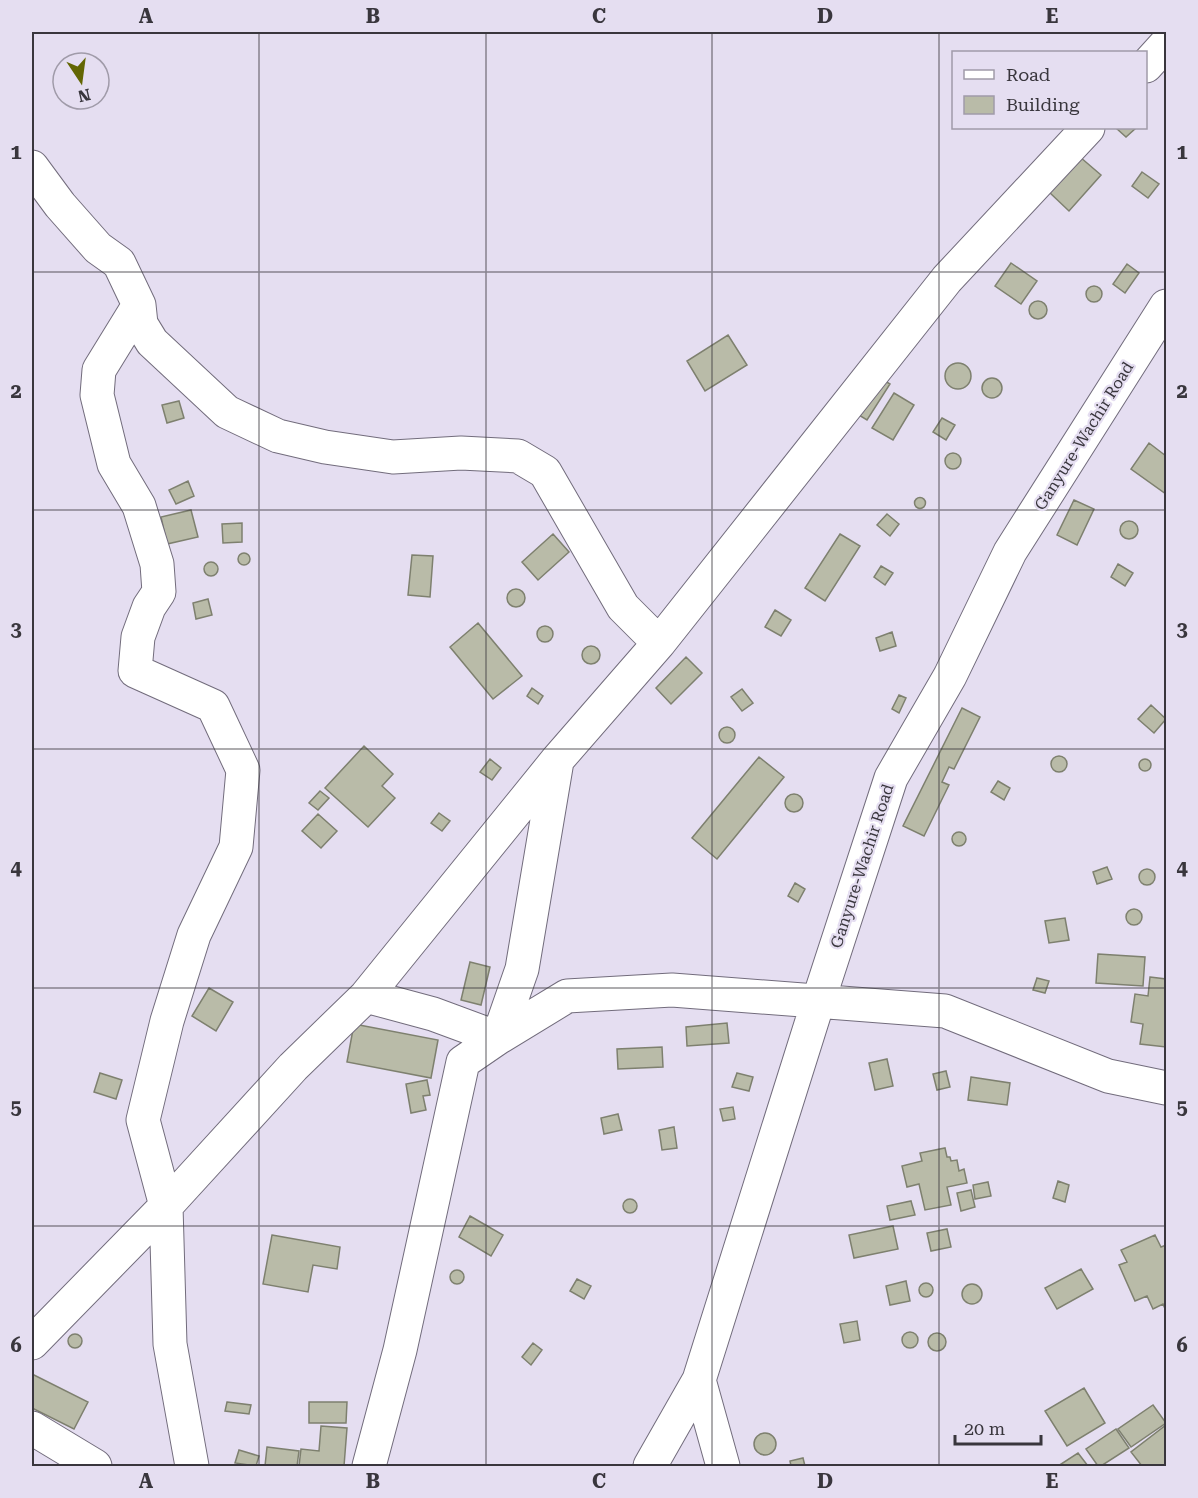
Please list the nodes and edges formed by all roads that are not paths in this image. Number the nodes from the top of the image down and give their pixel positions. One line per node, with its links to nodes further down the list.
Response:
1 (1167, 44): 2 (street)
2 (1147, 65)
3 (1087, 129): 7 (street)
4 (32, 167): 5 (street)
5 (139, 305): 7 (street); 13 (street)
6 (1167, 306): 10 (street, Ganyure-Wachir Road)
7 (659, 643): 8 (street)
8 (558, 759): 9 (street); 11 (street)
9 (366, 996): 11 (street); 13 (street)
10 (818, 1002): 11 (street); 12 (street); 15 (street, Ganyure-Wachir Road)
11 (498, 1038): 19 (street)
12 (1167, 1088)
13 (166, 1206): 14 (street); 18 (street)
14 (32, 1343)
15 (699, 1380): 20 (street, Ganyure-Wachir Road); 21 (street)
16 (32, 1428): 17 (street)
17 (95, 1467)
18 (192, 1467)
19 (369, 1467)
20 (650, 1467)
21 (723, 1467)

